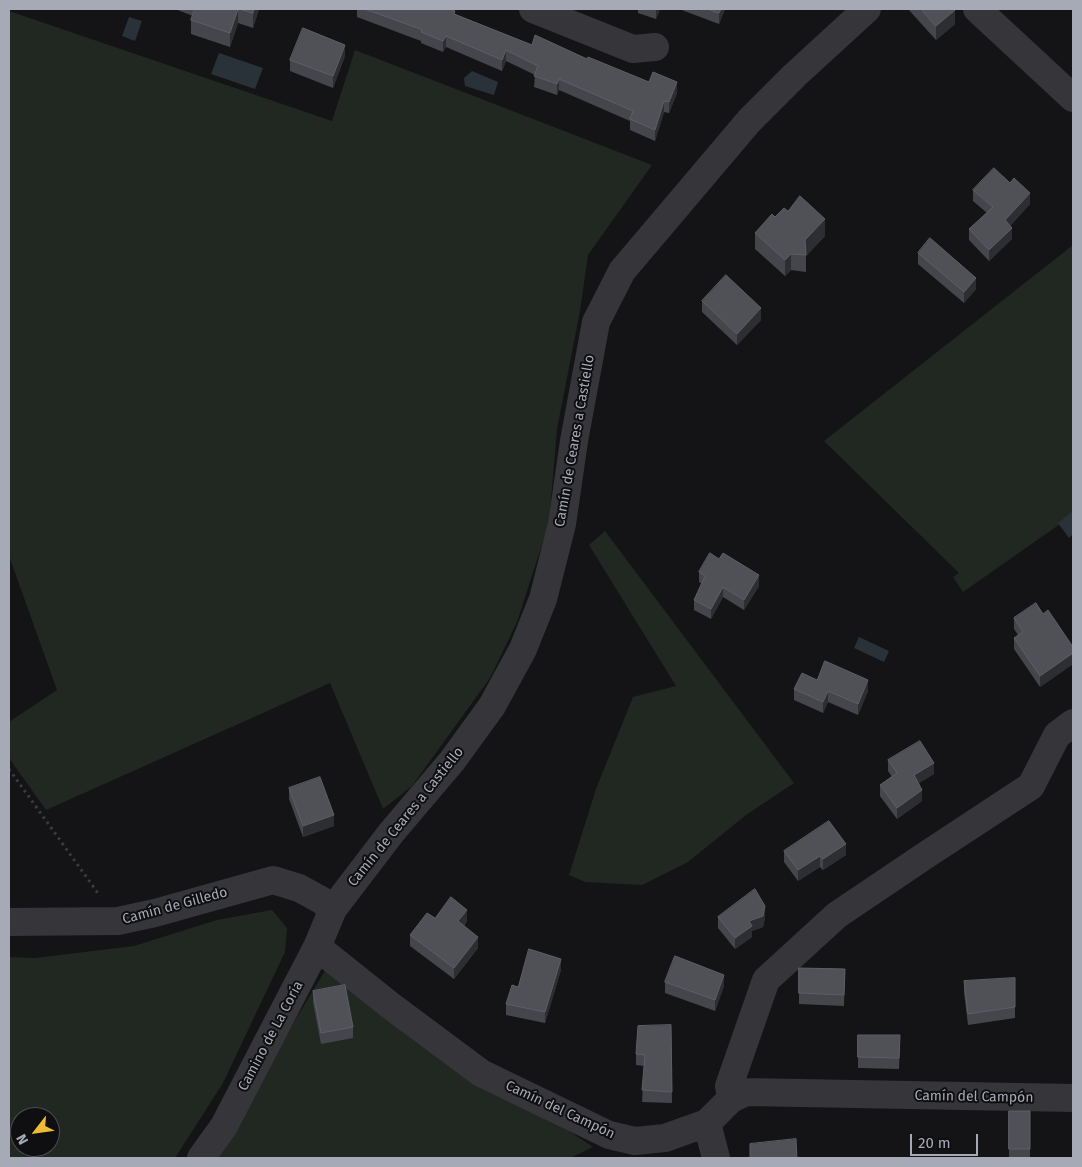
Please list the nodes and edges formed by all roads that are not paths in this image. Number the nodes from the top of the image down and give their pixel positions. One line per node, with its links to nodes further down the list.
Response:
1 (533, 9): 4 (street)
2 (867, 9): 7 (street, Camín de Ceares a Castiello)
3 (992, 14): 5 (street)
4 (654, 47)
5 (1073, 98)
6 (1073, 723): 11 (street)
7 (333, 909): 8 (street, Camín de Gilledo); 9 (street, Camino de La Coría)
8 (9, 922)
9 (317, 947): 12 (street, Camín del Campón); 13 (street, Camino de La Coría)
10 (1073, 1098): 11 (street, Camín del Campón)
11 (731, 1100): 12 (street, Camín del Campón)
12 (707, 1123): 14 (street)
13 (201, 1158)
14 (716, 1158)

